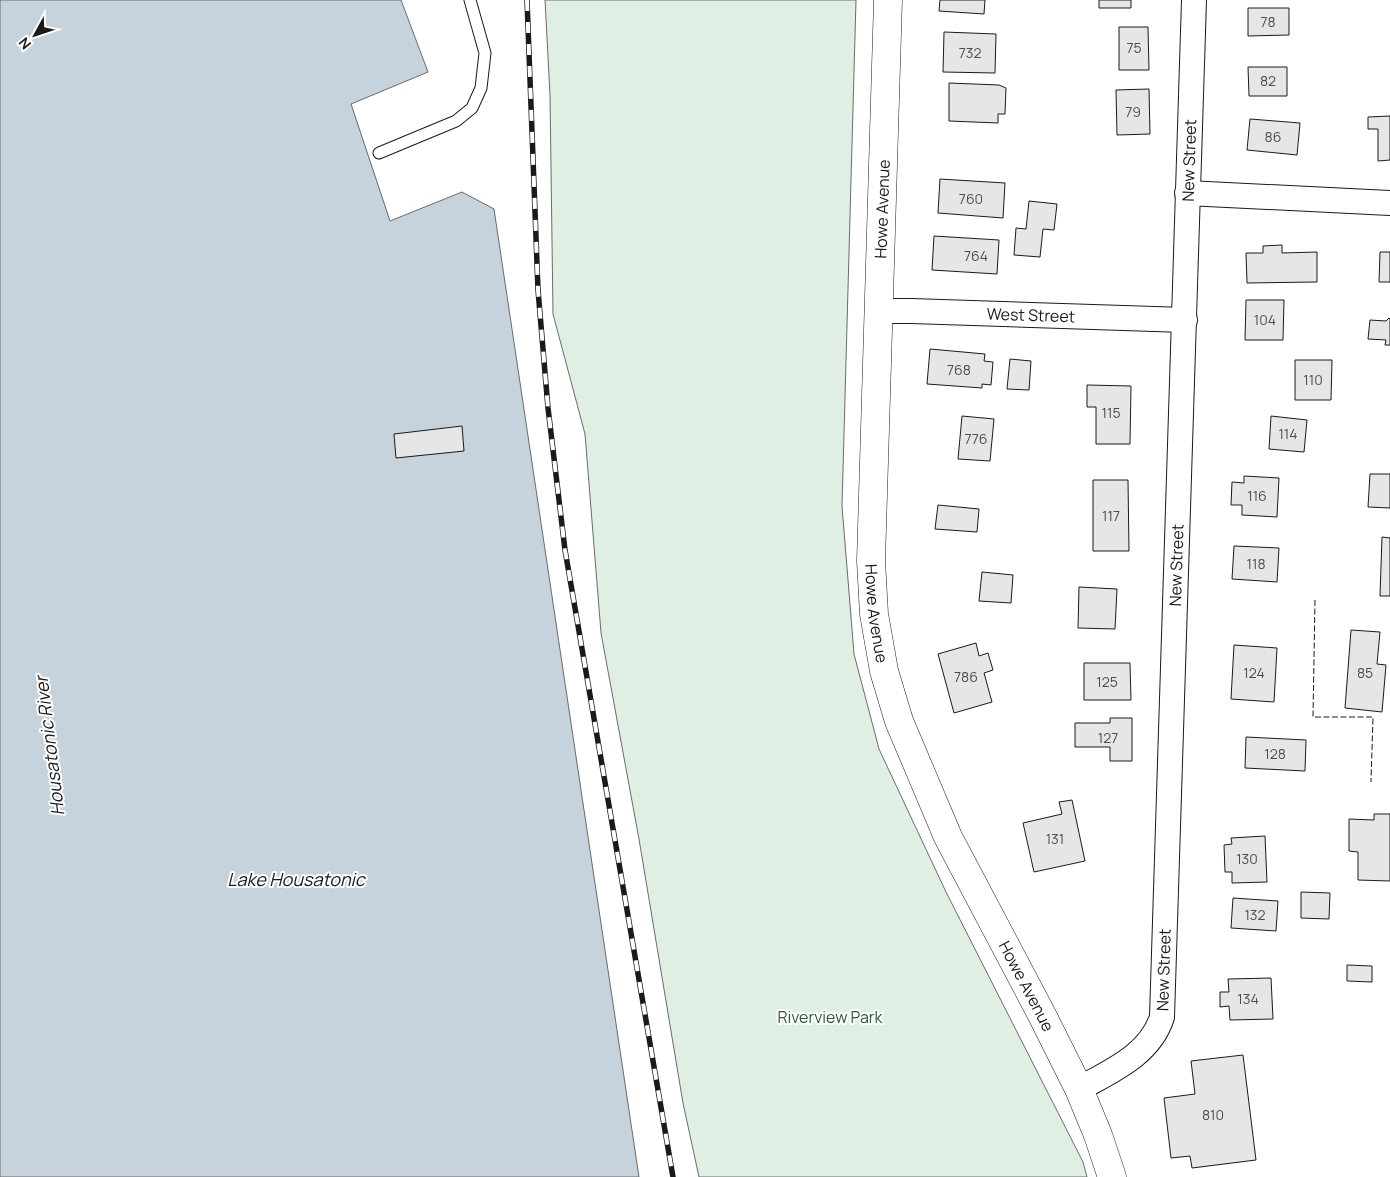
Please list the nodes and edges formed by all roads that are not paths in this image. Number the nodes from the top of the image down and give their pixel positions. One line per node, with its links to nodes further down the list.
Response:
1 (470, 0): 4 (lane)
2 (888, 0): 7 (main road, Howe Avenue)
3 (1194, 0): 5 (street, New Street)
4 (379, 153)
5 (1188, 193): 6 (street); 8 (street, New Street)
6 (1390, 203)
7 (878, 311): 8 (street, West Street); 9 (main road, Howe Avenue)
8 (1185, 320): 9 (street, New Street)
9 (1079, 1089): 10 (main road, Howe Avenue)
10 (1112, 1177)

